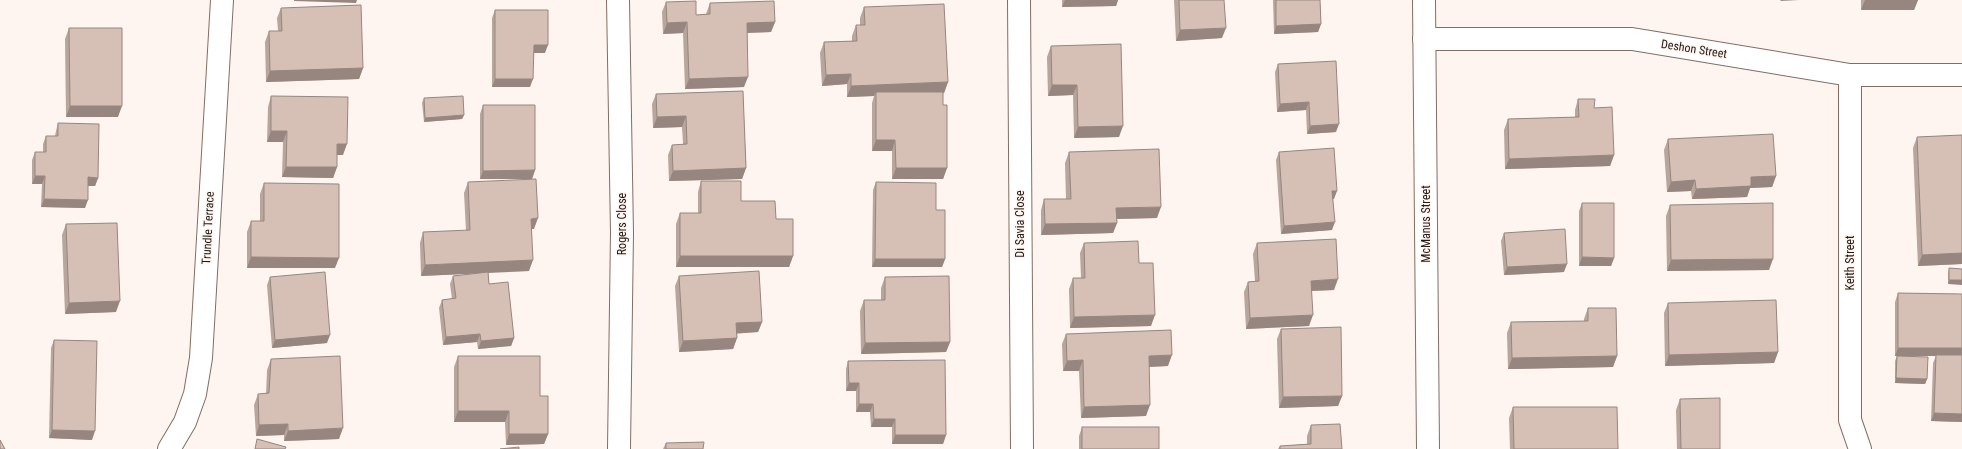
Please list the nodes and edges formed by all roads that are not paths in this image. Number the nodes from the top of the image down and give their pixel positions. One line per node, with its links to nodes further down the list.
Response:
1 (222, 0): 8 (street, Trundle Terrace)
2 (618, 0): 9 (street, Rogers Close)
3 (1019, 0): 10 (street, Di Savia Close)
4 (1424, 0): 5 (street, McManus Street)
5 (1424, 39): 6 (street, Deshon Street); 11 (street, McManus Street)
6 (1850, 75): 7 (street, Deshon Street); 12 (street, Keith Street)
7 (1962, 76)
8 (169, 449)
9 (619, 449)
10 (1022, 449)
11 (1428, 449)
12 (1860, 449)

